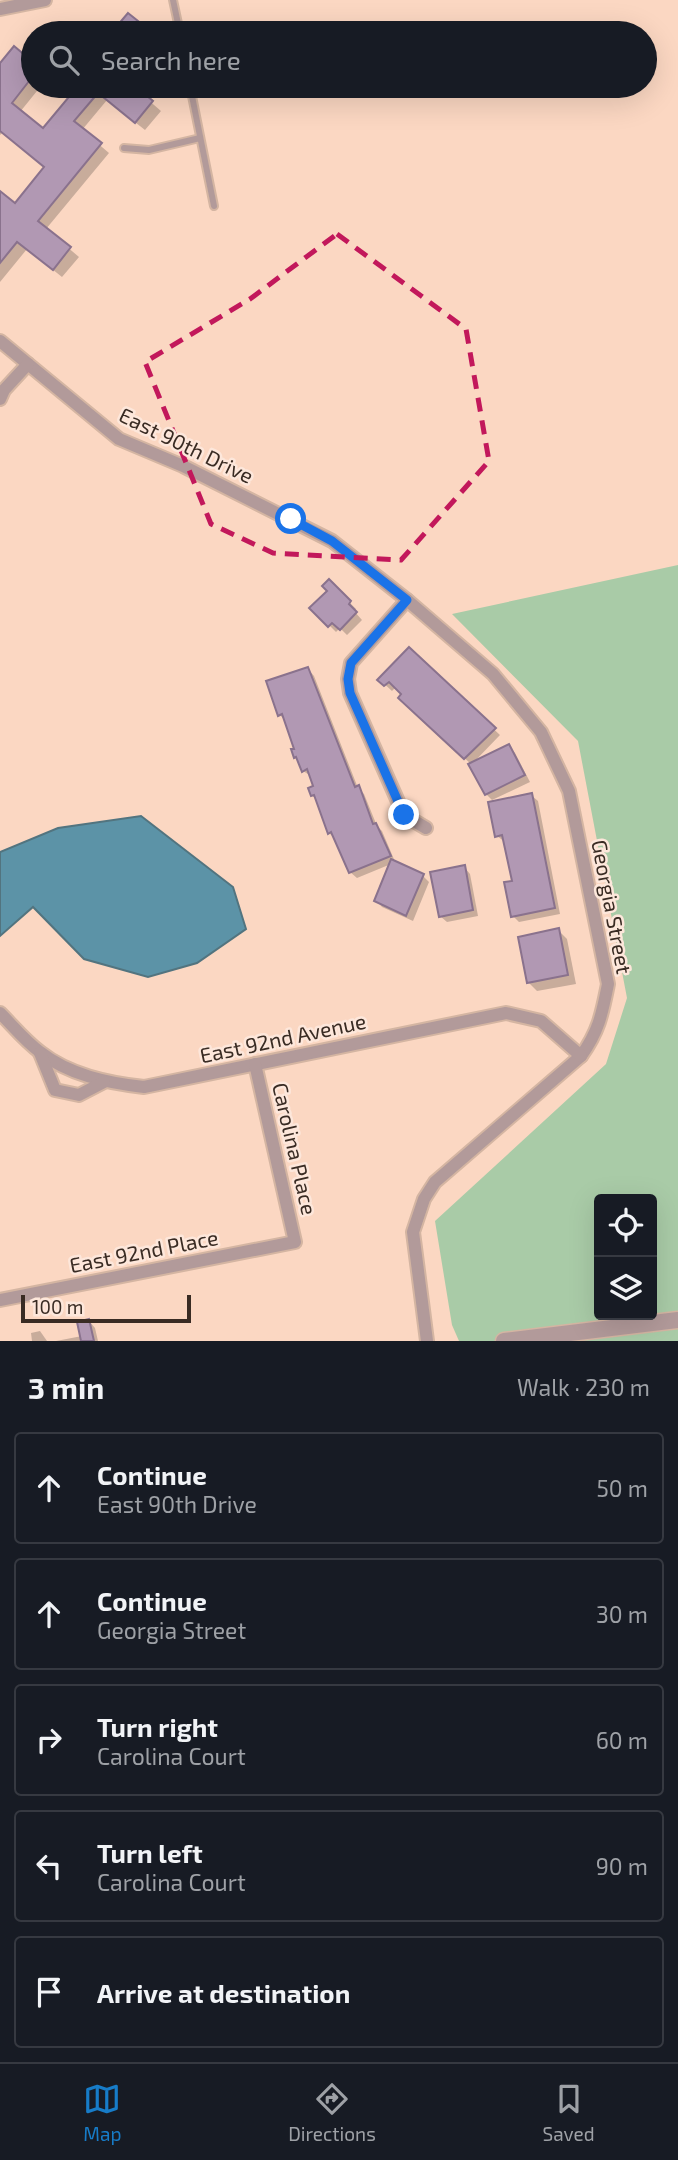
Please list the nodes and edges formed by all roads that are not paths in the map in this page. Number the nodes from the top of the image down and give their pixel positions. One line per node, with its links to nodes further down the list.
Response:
1 (46, 0): 3 (street)
2 (173, 0): 4 (lane)
3 (0, 9)
4 (177, 21)
5 (192, 98): 6 (lane)
6 (200, 138): 7 (lane); 8 (lane)
7 (124, 148)
8 (214, 206)
9 (0, 341): 10 (street, East 90th Drive)
10 (28, 364): 11 (street); 12 (street, East 90th Drive)
11 (0, 399)
12 (367, 569): 13 (street, Georgia Street)
13 (407, 600): 14 (street); 17 (street, Georgia Street)
14 (426, 828)
15 (0, 1013): 16 (street, East 92nd Avenue)
16 (40, 1053): 19 (street, East 92nd Avenue); 19 (street)
17 (580, 1056): 18 (street, East 92nd Avenue); 23 (street, Georgia Street)
18 (255, 1064): 19 (street, East 92nd Avenue); 20 (street, Carolina Place)
19 (104, 1082)
20 (295, 1242): 21 (street, East 92nd Place)
21 (0, 1300)
22 (678, 1320): 24 (street)
23 (426, 1341)
24 (504, 1341)

